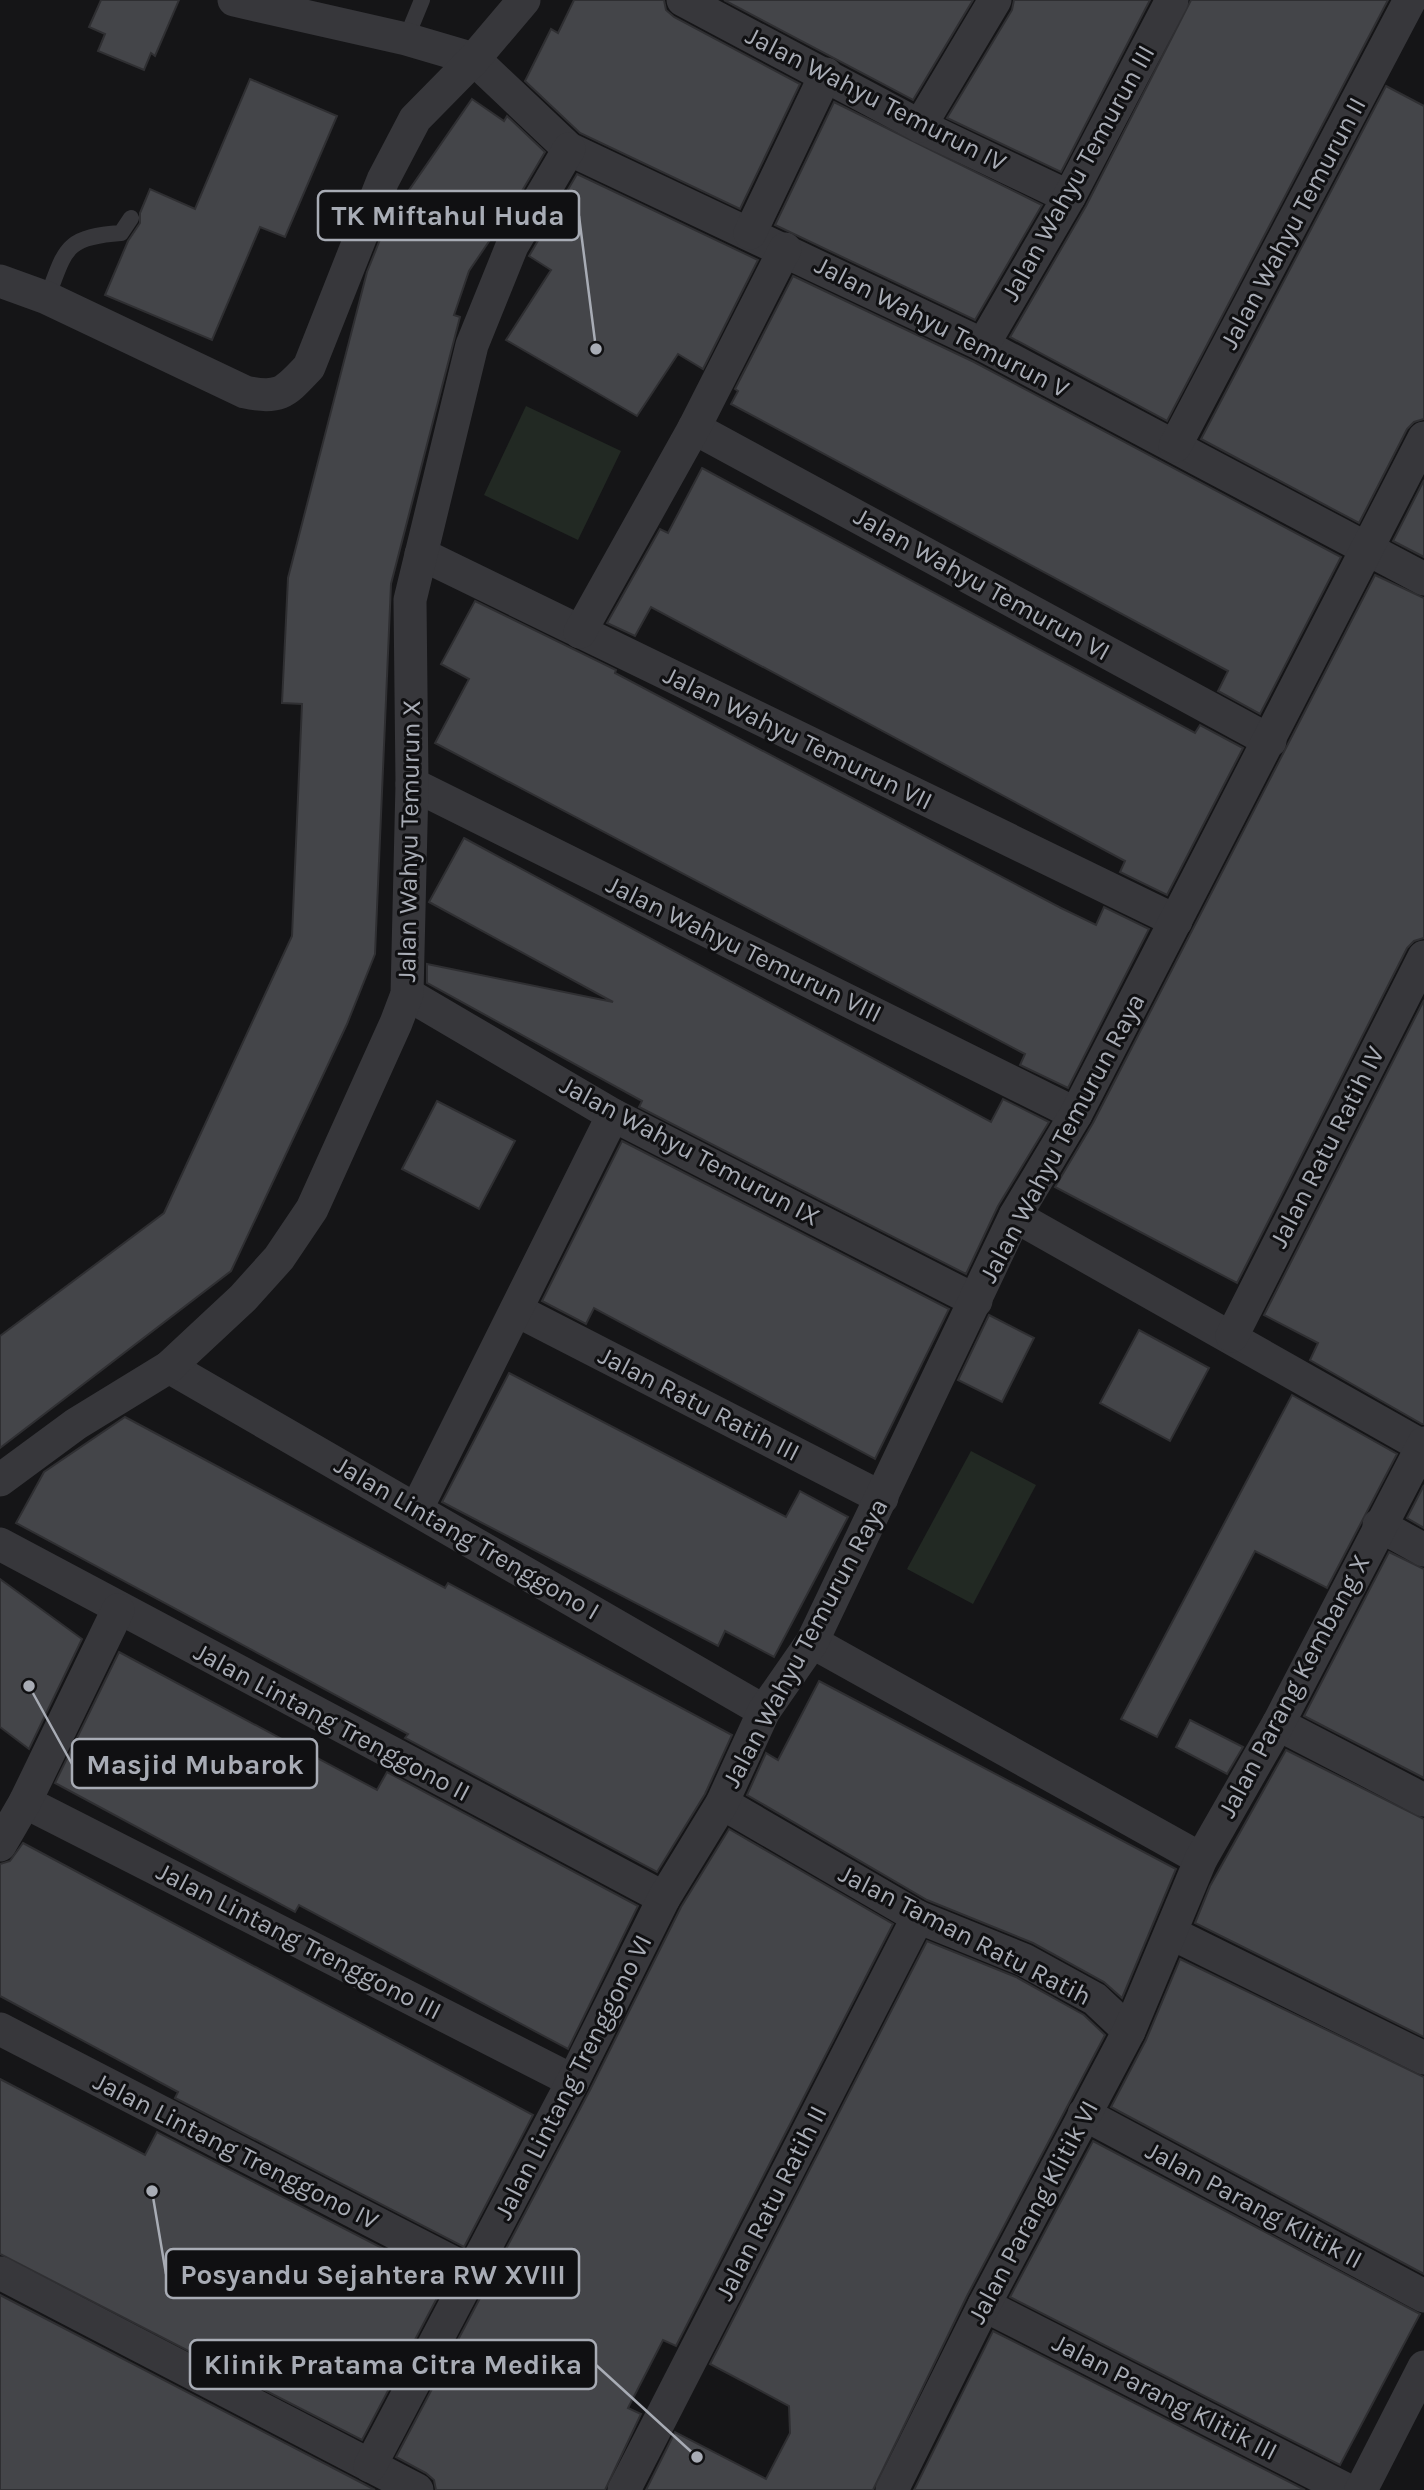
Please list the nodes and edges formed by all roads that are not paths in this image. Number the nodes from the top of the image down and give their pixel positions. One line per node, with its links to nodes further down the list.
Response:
1 (234, 0): 8 (street)
2 (422, 0): 8 (lane)
3 (524, 0): 9 (street)
4 (683, 0): 10 (street, Jalan Wahyu Temurun IV)
5 (995, 0): 11 (street)
6 (1171, 0): 13 (street, Jalan Wahyu Temurun III)
7 (1410, 0): 22 (street, Jalan Wahyu Temurun II)
8 (406, 39): 9 (street)
9 (474, 59): 12 (street, Jalan Wahyu Temurun V); 18 (street)
10 (826, 74): 11 (street, Jalan Wahyu Temurun IV); 15 (street)
11 (920, 126): 13 (street, Jalan Wahyu Temurun IV)
12 (569, 149): 15 (street, Jalan Wahyu Temurun V); 24 (street, Jalan Wahyu Temurun X)
13 (1069, 197): 19 (street, Jalan Wahyu Temurun III)
14 (131, 218): 18 (lane)
15 (750, 233): 16 (street, Jalan Wahyu Temurun V)
16 (785, 249): 19 (street, Jalan Wahyu Temurun V); 20 (street)
17 (0, 281): 18 (street)
18 (47, 298)
19 (983, 345): 22 (street, Jalan Wahyu Temurun V)
20 (694, 428): 26 (street); 27 (street, Jalan Wahyu Temurun VI)
21 (1424, 438): 23 (street, Jalan Wahyu Temurun Raya)
22 (1175, 446): 23 (street, Jalan Wahyu Temurun V)
23 (1365, 549): 25 (street, Jalan Wahyu Temurun V); 27 (street, Jalan Wahyu Temurun Raya)
24 (421, 554): 26 (street, Jalan Wahyu Temurun VII); 28 (street, Jalan Wahyu Temurun X)
25 (1424, 579)
26 (580, 632): 29 (street, Jalan Wahyu Temurun VII)
27 (1270, 741): 29 (street, Jalan Wahyu Temurun Raya)
28 (412, 784): 31 (street, Jalan Wahyu Temurun X); 32 (street, Jalan Wahyu Temurun VIII)
29 (1175, 921): 32 (street, Jalan Wahyu Temurun Raya)
30 (1424, 957): 37 (street, Jalan Ratu Ratih IV)
31 (407, 994): 33 (street, Jalan Wahyu Temurun IX); 38 (street, Jalan Wahyu Temurun X)
32 (1076, 1114): 34 (street, Jalan Wahyu Temurun Raya)
33 (613, 1115): 35 (street, Jalan Wahyu Temurun IX); 36 (street)
34 (1015, 1216): 35 (street, Jalan Wahyu Temurun Raya); 37 (street)
35 (976, 1301): 41 (street, Jalan Wahyu Temurun Raya)
36 (516, 1310): 41 (street, Jalan Ratu Ratih III); 42 (street)
37 (1232, 1336): 39 (street)
38 (169, 1367): 40 (street, Jalan Wahyu Temurun X); 42 (street, Jalan Lintang Trenggono I)
39 (1423, 1445): 43 (street, Jalan Parang Kembang X)
40 (0, 1480)
41 (882, 1498): 47 (street, Jalan Wahyu Temurun Raya)
42 (417, 1508): 48 (street, Jalan Lintang Trenggono I)
43 (1379, 1525): 45 (street); 49 (street, Jalan Parang Kembang X)
44 (0, 1544): 46 (street, Jalan Lintang Trenggono II)
45 (1424, 1550)
46 (118, 1609): 51 (street); 55 (street, Jalan Lintang Trenggono II)
47 (812, 1642): 48 (street, Jalan Wahyu Temurun Raya); 54 (street)
48 (764, 1710): 52 (street, Jalan Wahyu Temurun Raya)
49 (1278, 1724): 50 (street); 54 (street, Jalan Parang Kembang X)
50 (1424, 1800)
51 (25, 1802): 53 (street); 61 (street, Jalan Lintang Trenggono III)
52 (722, 1803): 55 (street, Jalan Lintang Trenggono VI); 56 (street, Jalan Taman Ratu Ratih)
53 (0, 1845)
54 (1201, 1859): 57 (street, Jalan Parang Kembang X)
55 (664, 1898): 61 (street, Jalan Lintang Trenggono VI)
56 (918, 1917): 59 (street, Jalan Taman Ratu Ratih); 70 (street, Jalan Ratu Ratih II)
57 (1171, 1933): 59 (street, Jalan Parang Klitik VI); 60 (street)
58 (0, 2029): 64 (street, Jalan Lintang Trenggono IV)
59 (1129, 2031): 62 (street, Jalan Parang Klitik VI)
60 (1424, 2058)
61 (573, 2081): 64 (street, Jalan Lintang Trenggono VI)
62 (1084, 2114): 65 (street, Jalan Parang Klitik II); 66 (street, Jalan Parang Klitik VI)
63 (0, 2273): 68 (street)
64 (473, 2273): 68 (street, Jalan Lintang Trenggono VI)
65 (1424, 2296)
66 (984, 2305): 71 (street, Jalan Parang Klitik VI); 72 (street, Jalan Parang Klitik III)
67 (1424, 2367): 73 (street)
68 (370, 2466): 69 (street)
69 (416, 2490)
70 (624, 2490)
71 (892, 2490)
72 (1347, 2490)
73 (1361, 2490)

